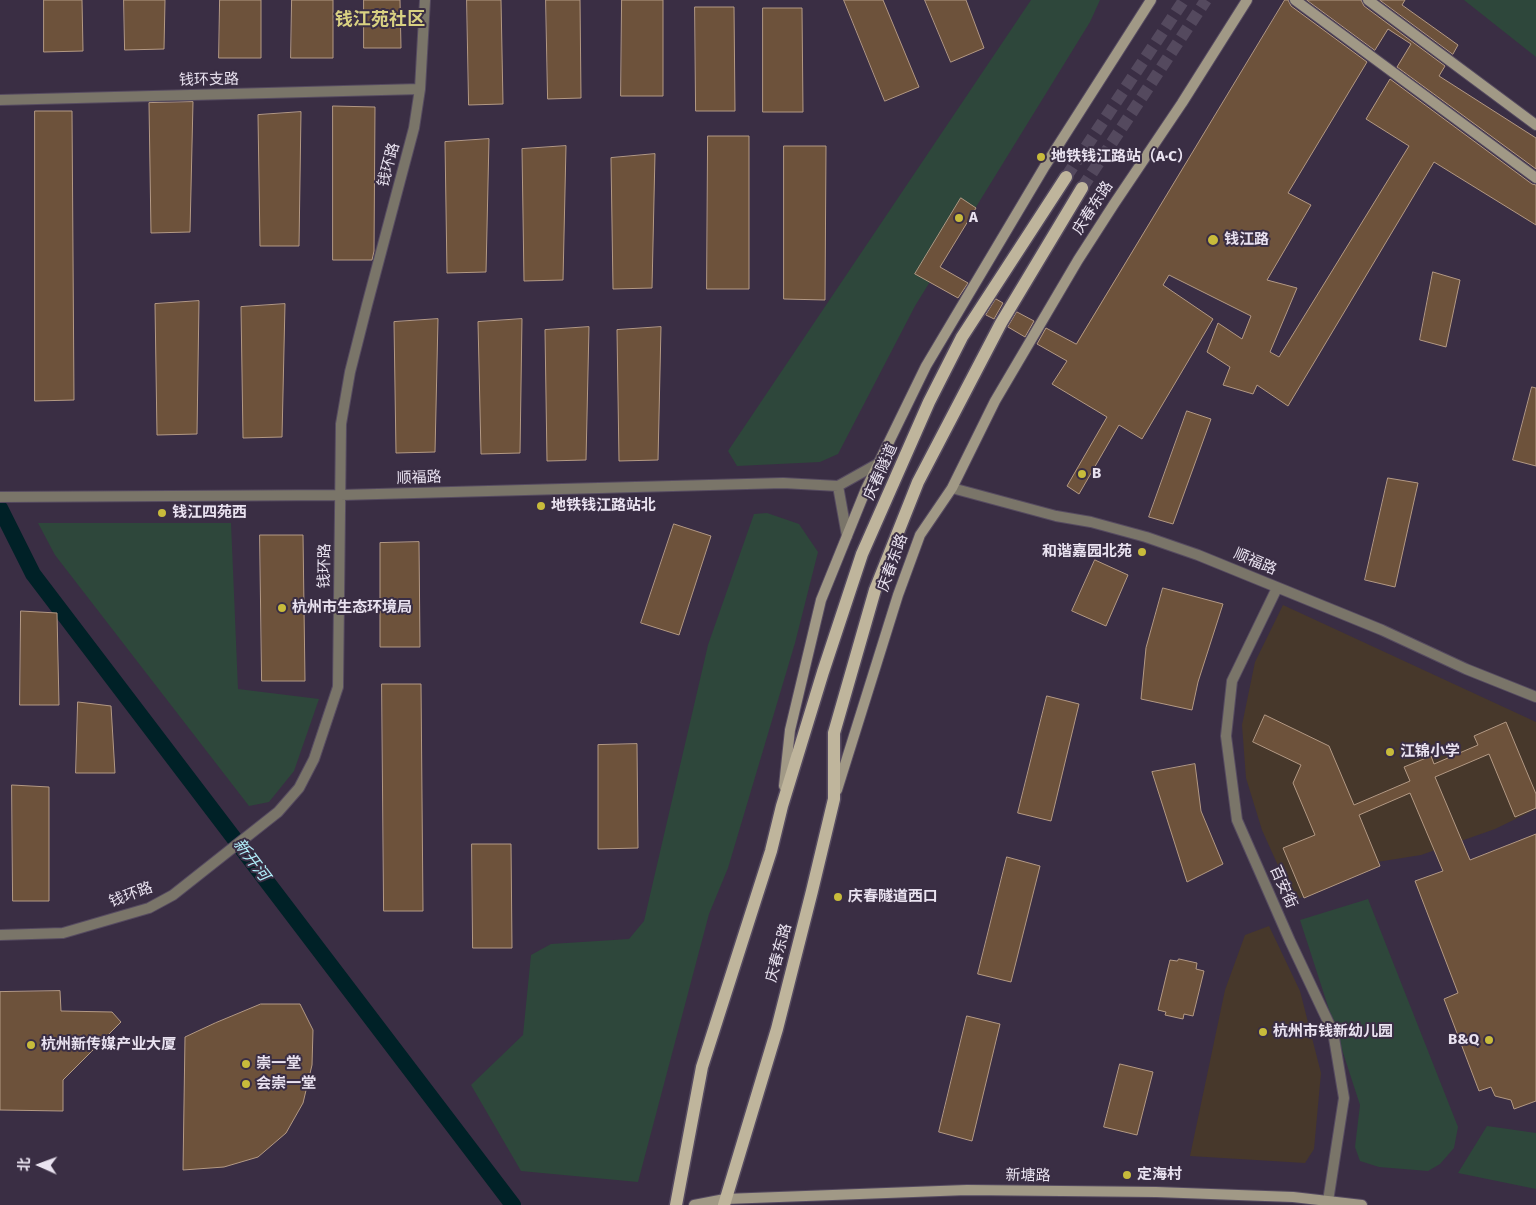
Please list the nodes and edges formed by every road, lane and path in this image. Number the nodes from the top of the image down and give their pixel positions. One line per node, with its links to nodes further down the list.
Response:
1 (424, 0): 6 (street, 钱环路)
2 (1151, 0): 12 (main road)
3 (1247, 0): 14 (main road, 庆春东路)
4 (1295, 0): 10 (main road)
5 (1368, 0): 8 (main road)
6 (420, 89): 7 (street, 钱环支路); 15 (street, 钱环路)
7 (0, 100)
8 (1536, 125)
9 (1066, 177): 21 (main road, 庆春隧道)
10 (1536, 178)
11 (1082, 188): 20 (main road)
12 (879, 463): 13 (street); 17 (main road)
13 (838, 486): 15 (street, 顺福路); 17 (street)
14 (952, 488): 18 (street, 顺福路); 20 (main road, 庆春东路)
15 (341, 495): 16 (street, 顺福路); 22 (street, 钱环路)
16 (0, 498)
17 (847, 536): 21 (main road)
18 (1277, 588): 19 (street, 顺福路); 23 (street, 百安街)
19 (1536, 697)
20 (834, 799): 24 (main road, 庆春东路)
21 (782, 806): 25 (main road)
22 (0, 935)
23 (1328, 1201): 24 (main road, 新塘路); 27 (main road, 新塘路)
24 (724, 1202): 26 (main road, 新塘路)
25 (676, 1205)
26 (694, 1205)
27 (1362, 1205)

